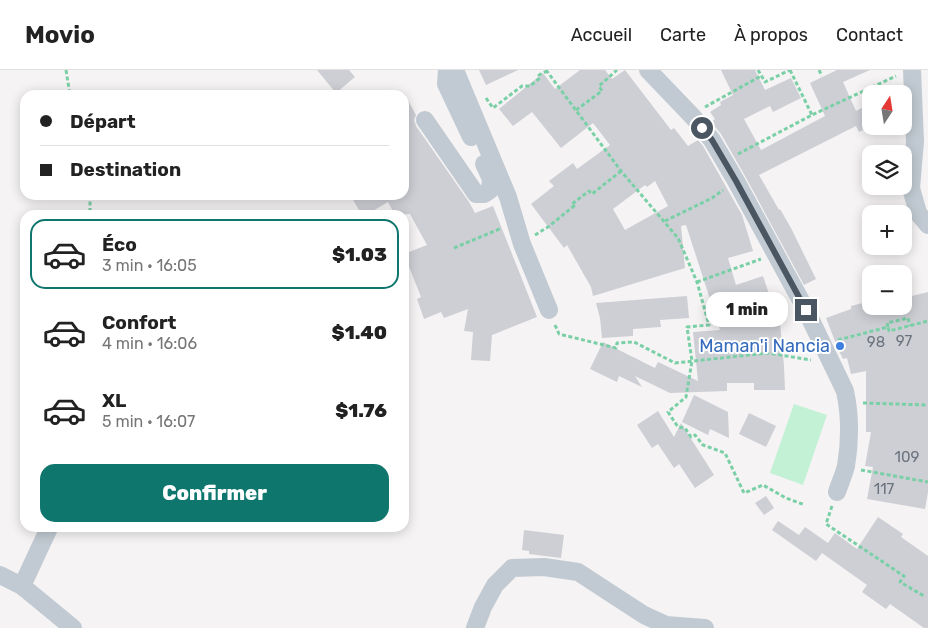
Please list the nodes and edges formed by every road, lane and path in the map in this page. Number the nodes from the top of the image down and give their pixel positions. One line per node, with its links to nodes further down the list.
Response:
1 (66, 70): 13 (path)
2 (447, 70): 18 (street)
3 (455, 70): 22 (street)
4 (547, 70): 14 (path); 15 (path)
5 (618, 70): 15 (path)
6 (648, 70): 17 (street)
7 (758, 70): 11 (path)
8 (790, 70): 11 (path); 16 (path)
9 (818, 70): 12 (path)
10 (906, 72): 16 (path); 24 (street)
11 (761, 76): 17 (path)
12 (822, 76)
13 (69, 90)
14 (484, 95)
15 (576, 110): 20 (path)
16 (812, 115): 19 (path)
17 (693, 117): 19 (street)
18 (425, 120)
19 (724, 162): 21 (street)
20 (621, 171): 23 (path); 25 (path)
21 (736, 181): 23 (path); 27 (street)
22 (515, 222): 25 (street); 26 (path)
23 (665, 222): 28 (path)
24 (928, 225)
25 (522, 244): 29 (street)
26 (454, 248)
27 (775, 254): 28 (path); 33 (street)
28 (697, 282): 34 (path)
29 (549, 310): 34 (path)
30 (928, 321): 31 (path)
31 (910, 326): 32 (path); 32 (path)
32 (888, 327): 33 (path)
33 (823, 344): 35 (street)
34 (692, 361): 35 (path); 41 (path)
35 (832, 363): 36 (street)
36 (847, 402): 37 (path); 38 (street)
37 (928, 405)
38 (846, 467): 39 (path); 40 (street)
39 (928, 482)
40 (837, 492): 45 (path)
41 (805, 505)
42 (47, 532): 44 (street)
43 (0, 574): 44 (street)
44 (22, 586): 46 (street)
45 (924, 596)
46 (73, 628)
47 (475, 628): 48 (street)
48 (705, 628)

